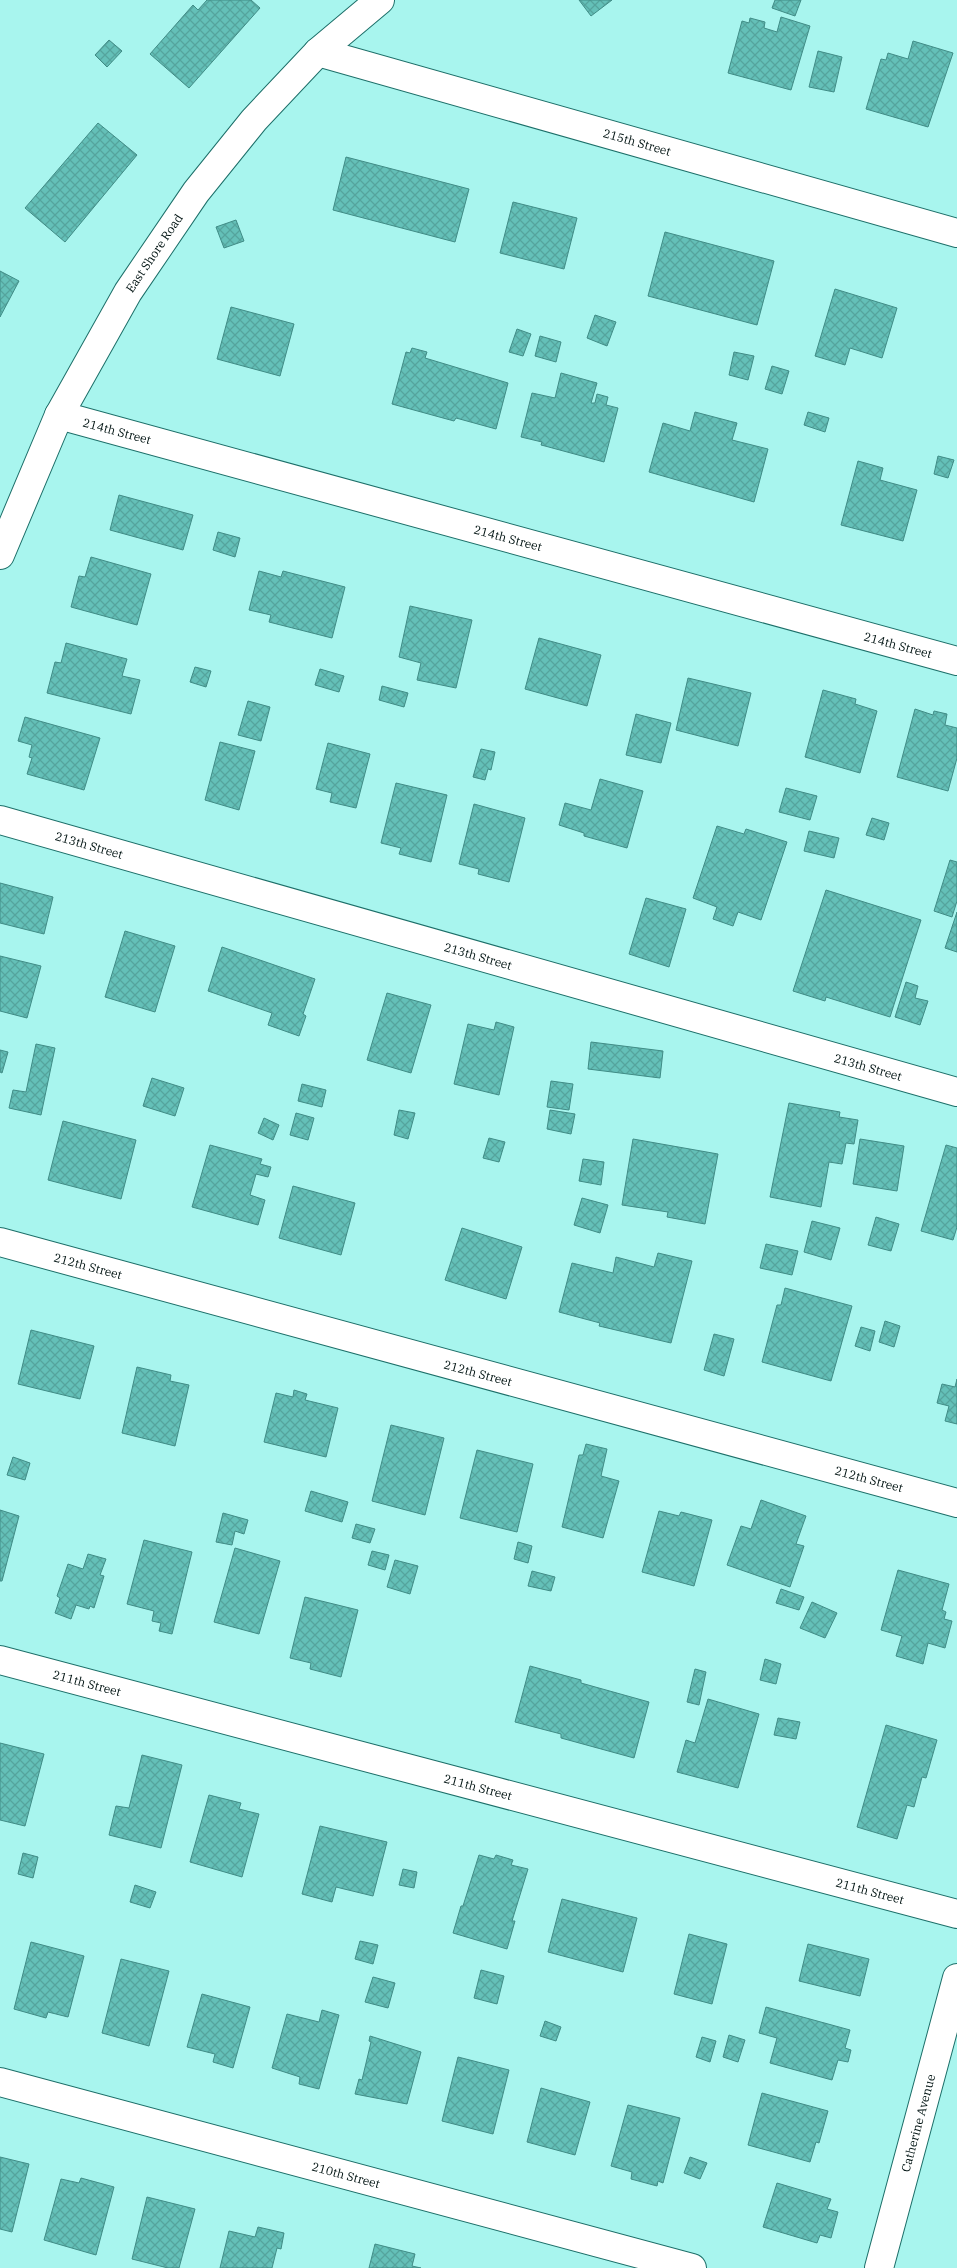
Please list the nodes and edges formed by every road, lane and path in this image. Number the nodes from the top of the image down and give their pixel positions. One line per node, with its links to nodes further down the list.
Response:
1 (380, 0): 2 (street, East Shore Road)
2 (318, 52): 3 (street, 215th Street); 4 (street, East Shore Road)
3 (957, 233)
4 (58, 415): 5 (street, East Shore Road); 6 (street, 214th Street)
5 (0, 555)
6 (957, 661)
7 (0, 820): 8 (street, 213th Street)
8 (957, 1092)
9 (0, 1242): 10 (street, 212th Street)
10 (957, 1503)
11 (0, 1660): 12 (street, 211th Street)
12 (957, 1914)
13 (957, 1978): 16 (street, Catherine Avenue)
14 (0, 2082): 15 (street, 210th Street)
15 (692, 2268)
16 (879, 2268)

